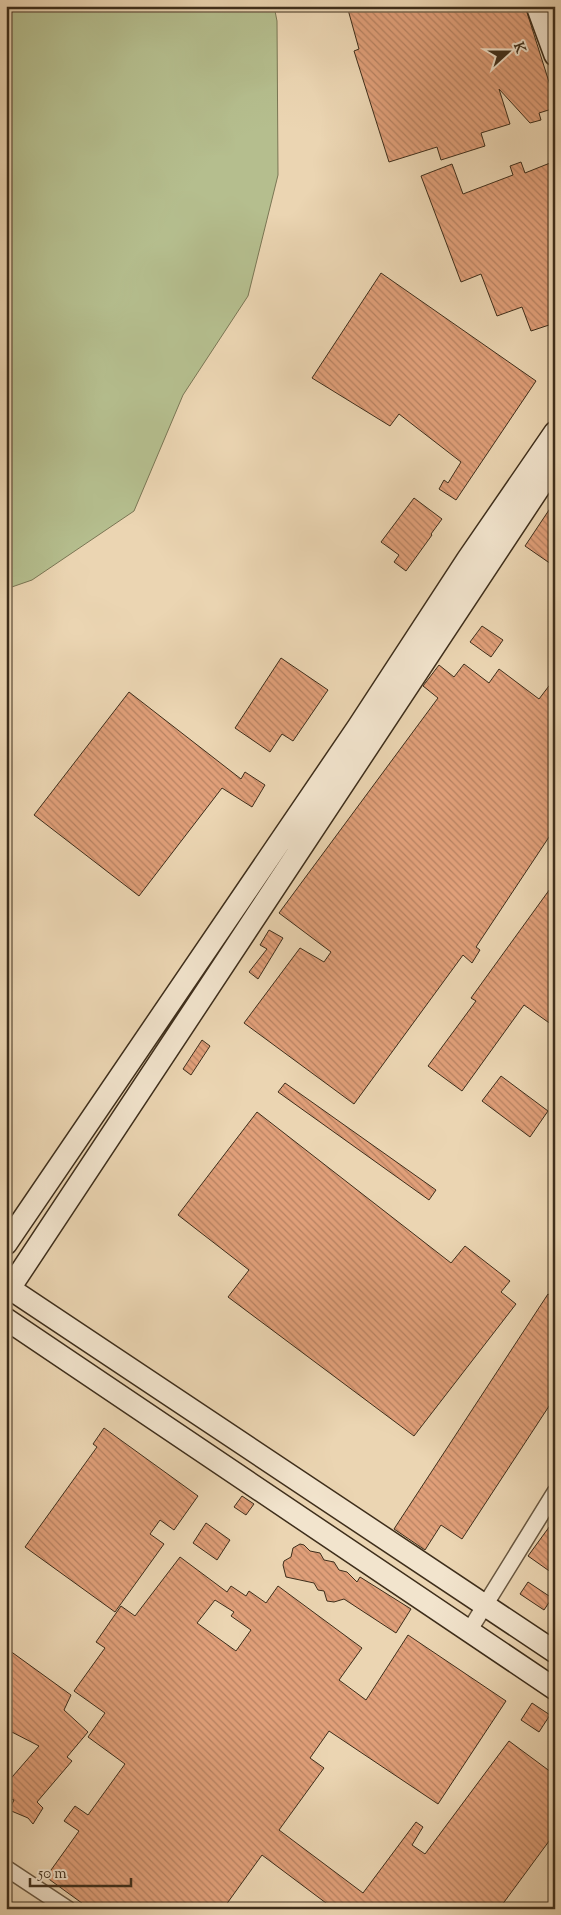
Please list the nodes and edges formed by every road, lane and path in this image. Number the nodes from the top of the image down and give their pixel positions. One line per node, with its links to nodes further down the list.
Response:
1 (537, 6): 2 (street)
2 (555, 55)
3 (555, 432): 5 (street)
4 (555, 464): 6 (street)
5 (6, 1244)
6 (8, 1290): 9 (street)
7 (6, 1319): 10 (street)
8 (555, 1492): 9 (street)
9 (485, 1606): 10 (street); 11 (street)
10 (469, 1631): 12 (street)
11 (555, 1652)
12 (555, 1689)
13 (6, 1868): 14 (street)
14 (68, 1909)

